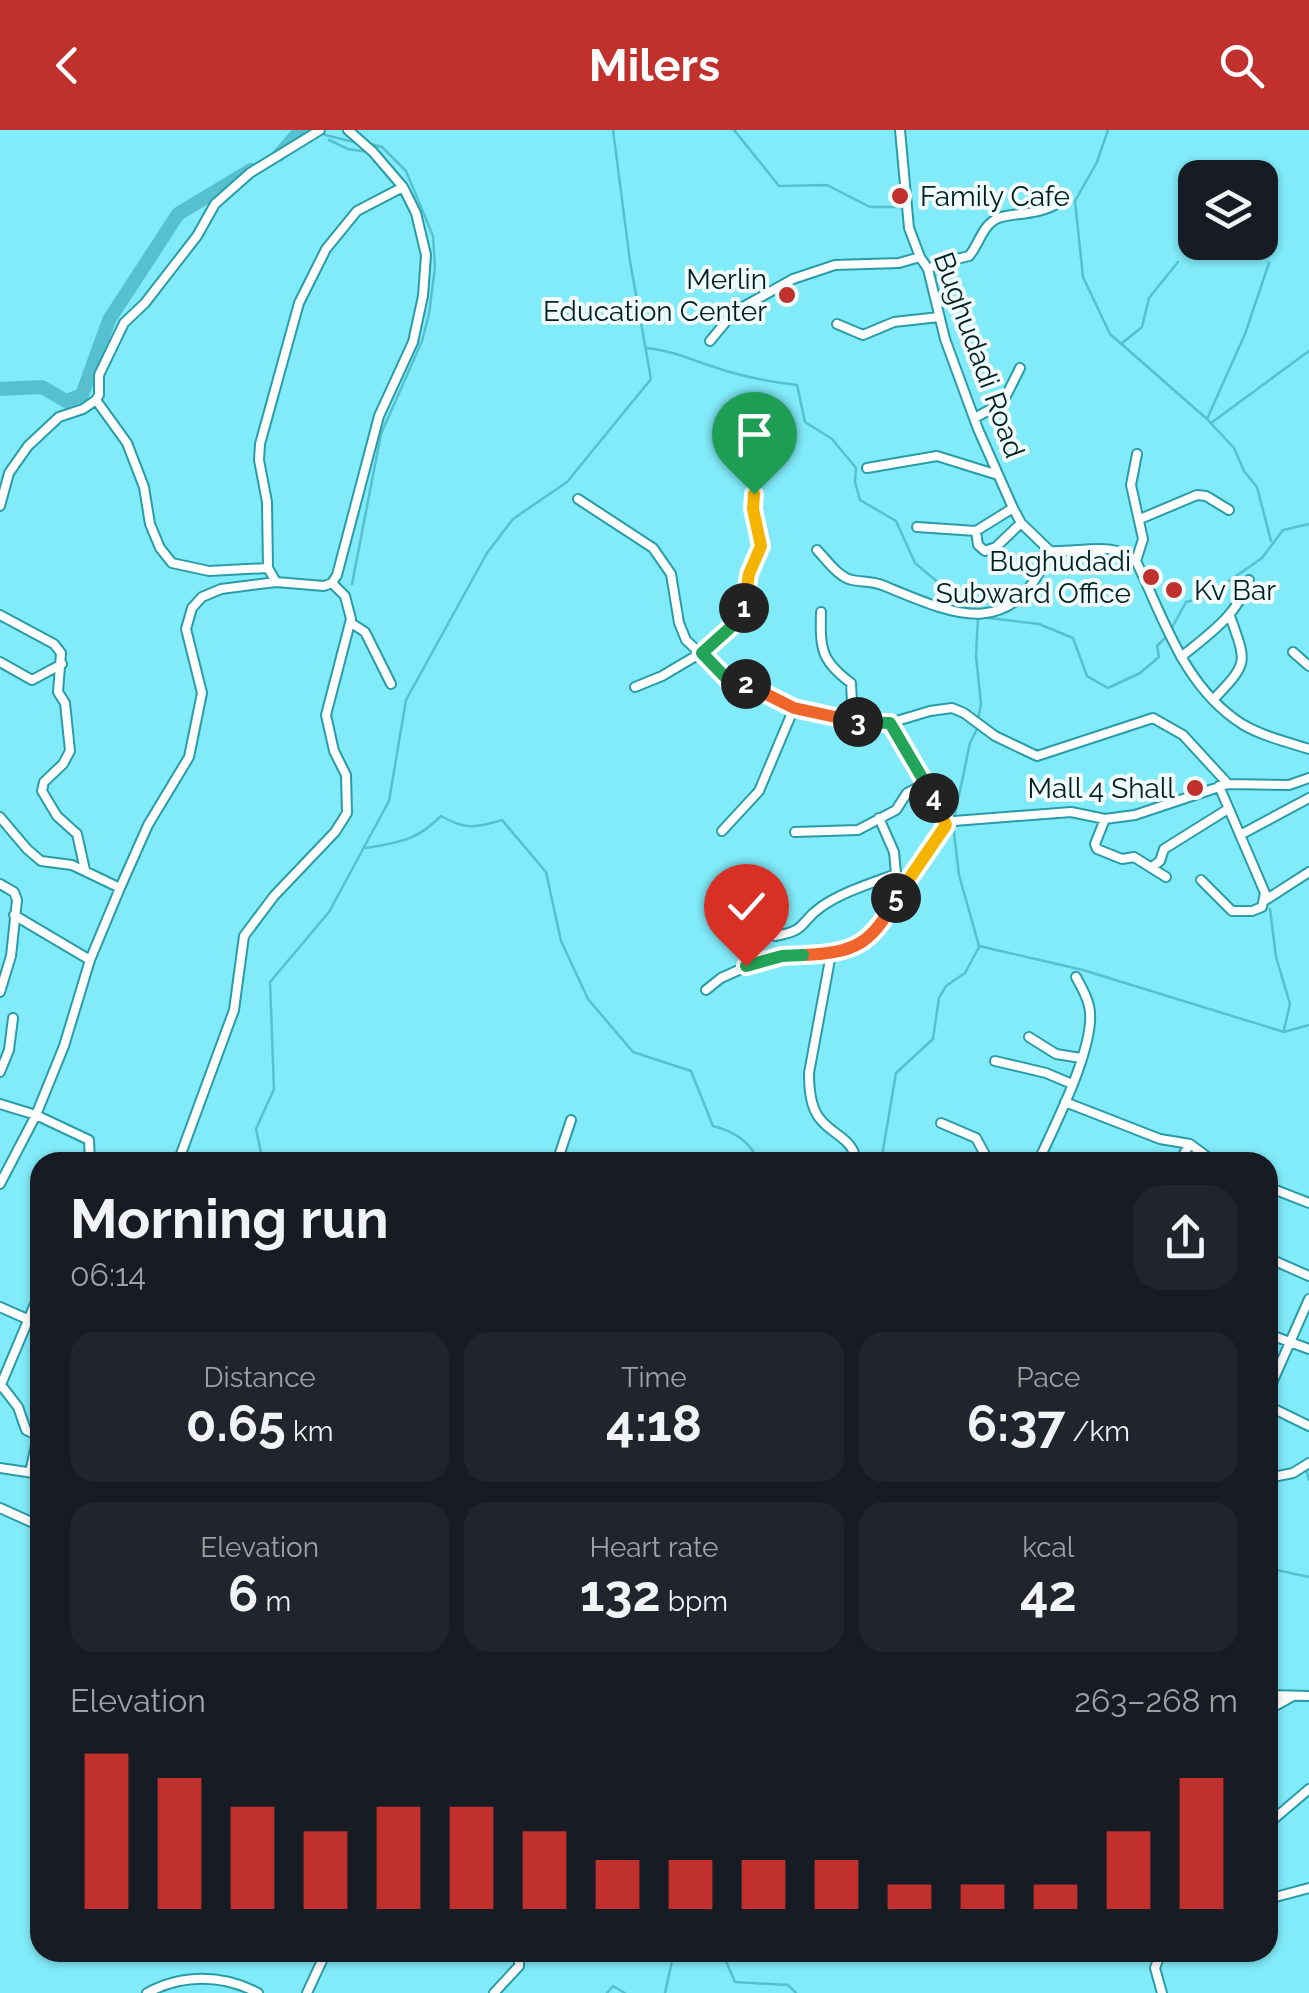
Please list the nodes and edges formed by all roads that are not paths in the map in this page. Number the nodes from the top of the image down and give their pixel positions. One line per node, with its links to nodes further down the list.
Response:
1 (320, 130): 12 (street)
2 (348, 130): 4 (street)
3 (900, 130): 6 (street, Bughudadi Road)
4 (402, 187): 29 (street); 32 (street)
5 (1058, 203): 7 (street)
6 (920, 257): 7 (street, Bughudadi Road); 10 (street)
7 (928, 269): 8 (street, Bughudadi Road)
8 (939, 317): 9 (street); 13 (street, Bughudadi Road)
9 (837, 324)
10 (710, 341)
11 (1020, 368): 13 (street)
12 (96, 400): 19 (street); 29 (street)
13 (975, 418): 16 (street, Bughudadi Road)
14 (1138, 454): 22 (street)
15 (867, 468): 16 (street)
16 (998, 475): 20 (street, Bughudadi Road)
17 (754, 494): 38 (street)
18 (578, 499): 38 (street)
19 (0, 506)
20 (1013, 508): 23 (street, Bughudadi Road); 25 (street)
21 (1229, 510): 22 (street)
22 (1140, 519): 28 (street)
23 (1021, 522): 25 (street); 27 (street, Bughudadi Road)
24 (918, 526): 25 (street)
25 (976, 531)
26 (817, 550): 27 (street)
27 (1050, 550): 28 (street)
28 (1136, 561): 39 (street)
29 (268, 568): 31 (street)
30 (1249, 580): 35 (street)
31 (276, 582): 32 (street); 70 (street)
32 (332, 583): 36 (street)
33 (821, 612): 47 (street)
34 (0, 615): 41 (street)
35 (1230, 616): 39 (street); 45 (street)
36 (351, 623): 43 (street); 92 (street)
37 (1293, 652): 42 (street)
38 (702, 653): 44 (street); 46 (street)
39 (1182, 657): 45 (street)
40 (0, 662): 41 (street)
41 (62, 664): 63 (street)
42 (1309, 666)
43 (390, 684)
44 (635, 687)
45 (1213, 700): 49 (street)
46 (794, 708): 47 (street); 59 (street)
47 (853, 721): 48 (street)
48 (890, 723): 51 (street); 52 (street)
49 (1309, 748)
50 (1308, 780): 52 (street)
51 (924, 784): 56 (street); 58 (street)
52 (1223, 785): 54 (street); 57 (street)
53 (1309, 798): 61 (street)
54 (1228, 810): 61 (street); 62 (street)
55 (0, 816): 63 (street)
56 (880, 818): 60 (street); 65 (street)
57 (1104, 819): 58 (street); 62 (street)
58 (946, 825): 68 (street)
59 (722, 831)
60 (795, 832)
61 (1240, 835): 71 (street)
62 (1152, 866): 66 (street)
63 (85, 870): 70 (street)
64 (1309, 872): 71 (street)
65 (896, 874): 68 (street); 73 (street)
66 (1166, 878)
67 (1201, 880): 71 (street)
68 (905, 881): 74 (street)
69 (0, 884): 72 (street)
70 (120, 888): 75 (street)
71 (1264, 901)
72 (14, 915): 75 (street); 78 (street)
73 (775, 936)
74 (831, 954): 77 (street); 94 (street)
75 (90, 960): 87 (street)
76 (1076, 978): 81 (street)
77 (706, 990)
78 (0, 992)
79 (14, 1018): 83 (street)
80 (1029, 1037): 81 (street)
81 (1081, 1058): 84 (street)
82 (995, 1061): 84 (street)
83 (0, 1072)
84 (1072, 1084): 85 (street)
85 (1066, 1102): 90 (street); 96 (street)
86 (0, 1104): 87 (street)
87 (36, 1114): 91 (street); 99 (street)
88 (570, 1120): 93 (street)
89 (941, 1123): 95 (street)
90 (1190, 1144): 97 (street); 98 (street)
91 (89, 1152)
92 (181, 1152)
93 (559, 1152)
94 (854, 1152)
95 (985, 1152)
96 (1043, 1152)
97 (1185, 1152)
98 (1201, 1152)
99 (0, 1184)
100 (1278, 1191): 101 (street)
101 (1309, 1202)
102 (1278, 1262): 103 (street)
103 (1309, 1276)
104 (1309, 1300): 109 (street)
105 (0, 1307): 107 (street)
106 (30, 1314): 107 (street)
107 (27, 1320): 112 (street)
108 (1278, 1338): 109 (street)
109 (1290, 1342): 110 (street); 111 (street)
110 (1309, 1349)
111 (1278, 1369)
112 (0, 1386): 115 (street)
113 (1278, 1411): 114 (street)
114 (1309, 1426)
115 (30, 1432)
116 (1309, 1464): 119 (street)
117 (0, 1468): 118 (street)
118 (30, 1472)
119 (1278, 1478)
120 (0, 1508): 121 (street)
121 (30, 1522)
122 (1278, 1695): 123 (street)
123 (1293, 1696): 124 (street); 125 (street)
124 (1309, 1696)
125 (1278, 1704)
126 (1309, 1789): 127 (street)
127 (1278, 1815)
128 (1309, 1888): 129 (street)
129 (1278, 1897)
130 (322, 1962): 135 (street)
131 (519, 1962): 136 (street)
132 (1157, 1962): 137 (street)
133 (146, 1993): 134 (street)
134 (258, 1993)
135 (308, 1993)
136 (494, 1993)
137 (1162, 1993)

